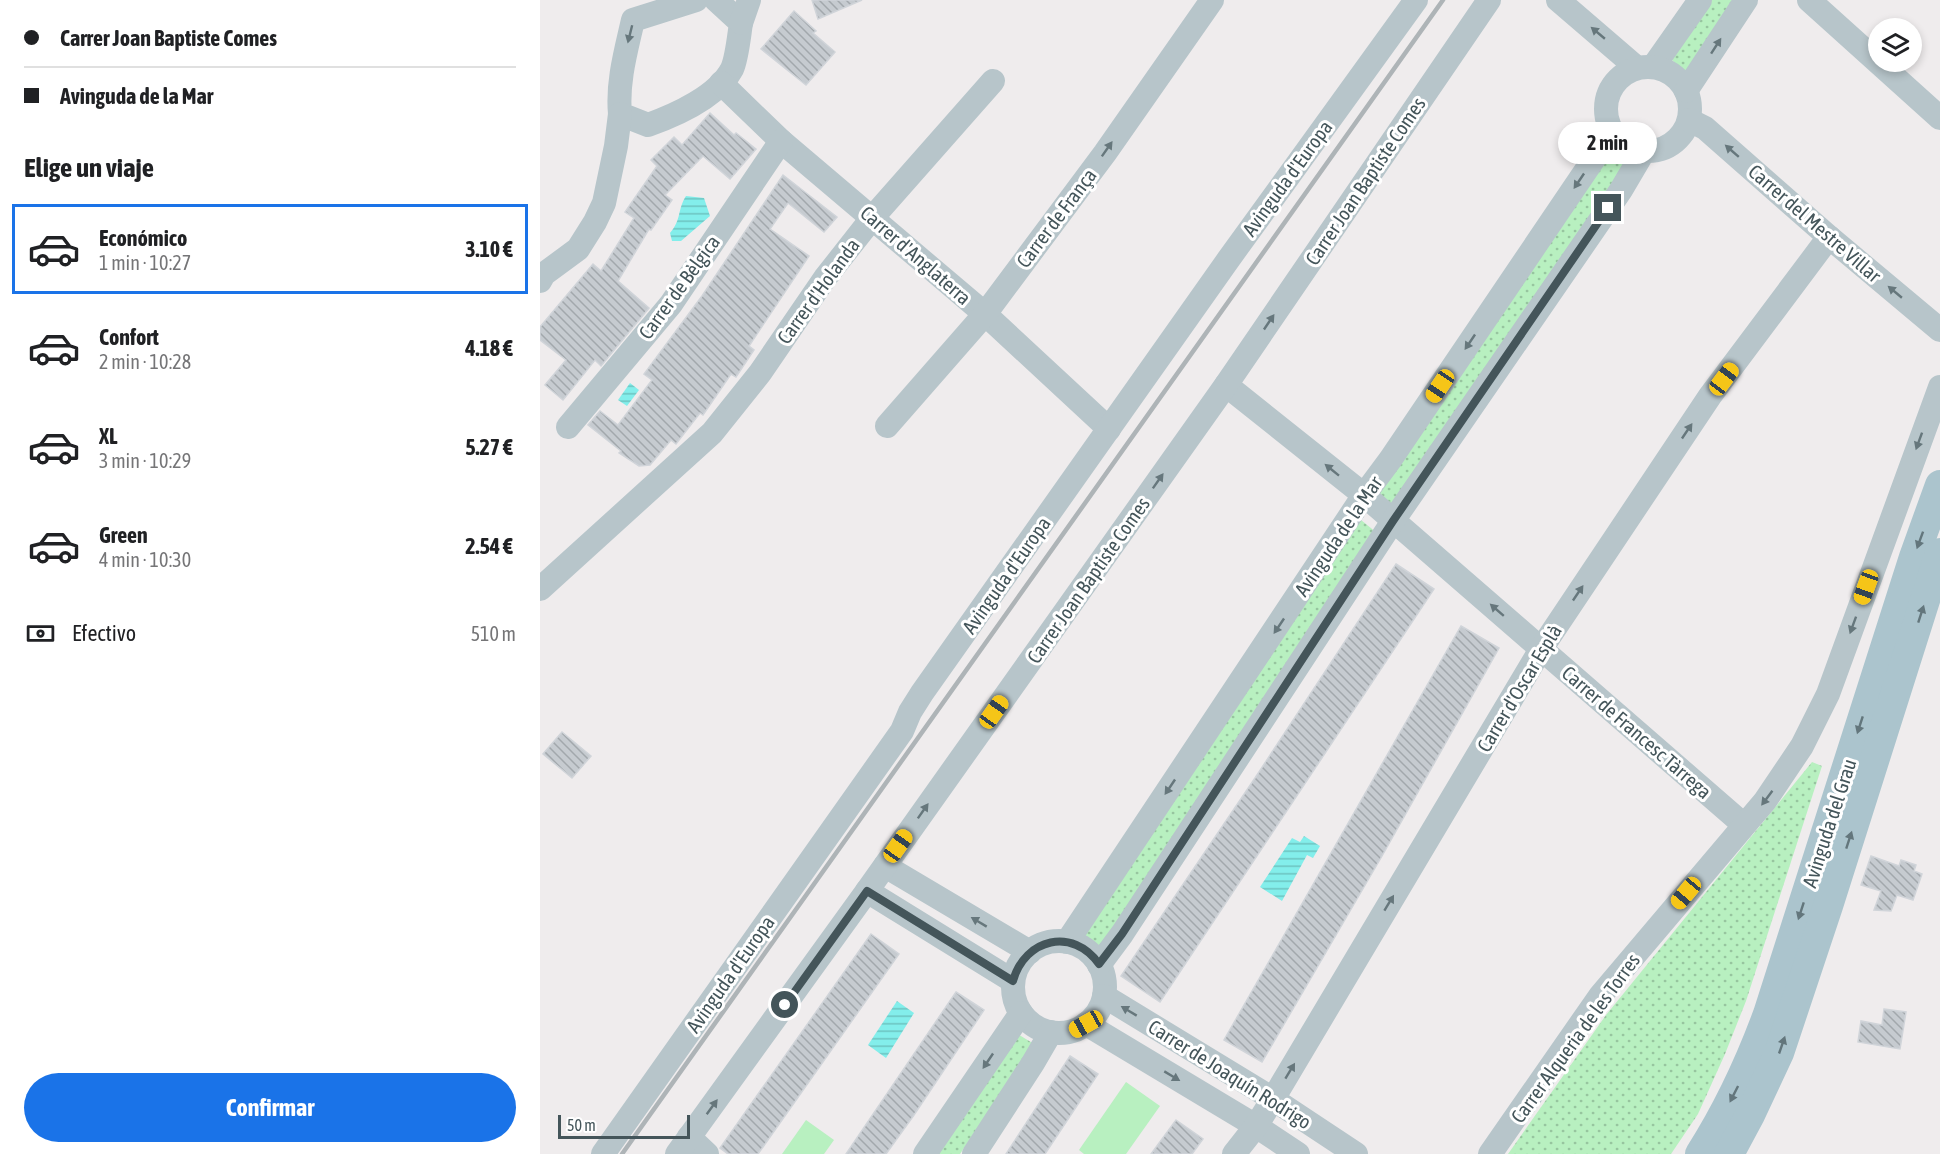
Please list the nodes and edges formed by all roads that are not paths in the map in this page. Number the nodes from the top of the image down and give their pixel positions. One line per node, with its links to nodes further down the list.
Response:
1 (696, 0): 16 (street, one-way to 16)
2 (716, 0): 11 (street)
3 (749, 0): 11 (street)
4 (1212, 0): 27 (street, Carrer de França, one-way to 4)
5 (1416, 0): 33 (street, Avinguda d'Europa)
6 (1489, 0): 29 (street, Carrer Joan Baptiste Comes, one-way to 6)
7 (1558, 0): 12 (street, one-way to 7)
8 (1700, 0): 12 (street)
9 (1746, 0): 15 (street, one-way to 9)
10 (1814, 2): 17 (street)
11 (741, 23): 14 (street)
12 (1645, 67): 15 (street); 20 (street)
13 (993, 81): 24 (street, Carrer d'Holanda)
14 (721, 83): 19 (street); 21 (street, Carrer d'Anglaterra)
15 (1686, 91): 18 (street)
16 (620, 114): 19 (street); 22 (street)
17 (1940, 118)
18 (1689, 120): 23 (street); 25 (street, Carrer del Mestre Villar, one-way to 18)
19 (648, 125): 22 (street)
20 (1612, 132): 23 (street); 35 (street, Avinguda de la Mar, one-way to 35)
21 (781, 141): 24 (street, Carrer d'Anglaterra); 32 (street, Carrer de Bèlgica)
22 (616, 146): 26 (street)
23 (1644, 151): 36 (street, Avinguda de la Mar)
24 (873, 217): 27 (street, Carrer d'Anglaterra); 38 (street, Carrer d'Holanda)
25 (1829, 237): 28 (street, Carrer del Mestre Villar, one-way to 25); 39 (street, Carrer d'Oscar Esplà, one-way to 25)
26 (541, 275)
27 (985, 314): 31 (street, Carrer de França); 33 (street, Carrer d'Anglaterra)
28 (1940, 330)
29 (1226, 385): 35 (street, Carrer de Francesc Tàrrega, one-way to 29); 41 (street, Carrer Joan Baptiste Comes, one-way to 29)
30 (1940, 387): 40 (street, Carrer Alqueria de les Torres, one-way to 40)
31 (887, 426)
32 (568, 427)
33 (1109, 429): 54 (street, Avinguda d'Europa)
34 (1940, 485): 62 (main road, Avinguda del Grau, one-way to 62)
35 (1364, 495): 36 (street, Carrer de Francesc Tàrrega); 43 (street, Avinguda de la Mar, one-way to 43)
36 (1393, 521): 39 (street, Carrer de Francesc Tàrrega, one-way to 36); 45 (street, Avinguda de la Mar)
37 (1940, 553): 63 (main road, Avinguda del Grau, one-way to 37)
38 (540, 589)
39 (1541, 649): 40 (street, Carrer de Francesc Tàrrega); 51 (street, Carrer d'Oscar Esplà, one-way to 39)
40 (1744, 825): 61 (street, Carrer Alqueria de les Torres)
41 (885, 866): 42 (street, Carrer Joan Baptiste Comes); 44 (street, one-way to 41)
42 (867, 891): 46 (street); 53 (street, Carrer Joan Baptiste Comes, one-way to 42)
43 (1067, 942): 44 (street); 45 (street)
44 (1030, 952): 46 (street)
45 (1099, 964): 47 (street)
46 (1013, 981): 48 (street)
47 (1104, 996): 49 (street); 51 (street, Carrer de Joaquín Rodrigo, one-way to 47)
48 (1021, 1013): 50 (street); 56 (street, one-way to 56)
49 (1086, 1024): 50 (street); 52 (street, one-way to 52)
50 (1051, 1032): 57 (street)
51 (1273, 1099): 52 (street, Carrer d'Oscar Esplà); 60 (street, Carrer de Joaquín Rodrigo)
52 (1256, 1126): 58 (street, Carrer d'Oscar Esplà); 59 (street)
53 (683, 1146): 55 (street)
54 (603, 1154)
55 (707, 1154)
56 (925, 1154)
57 (974, 1154)
58 (1234, 1154)
59 (1298, 1154)
60 (1356, 1154)
61 (1490, 1154)
62 (1700, 1154)
63 (1729, 1154)

